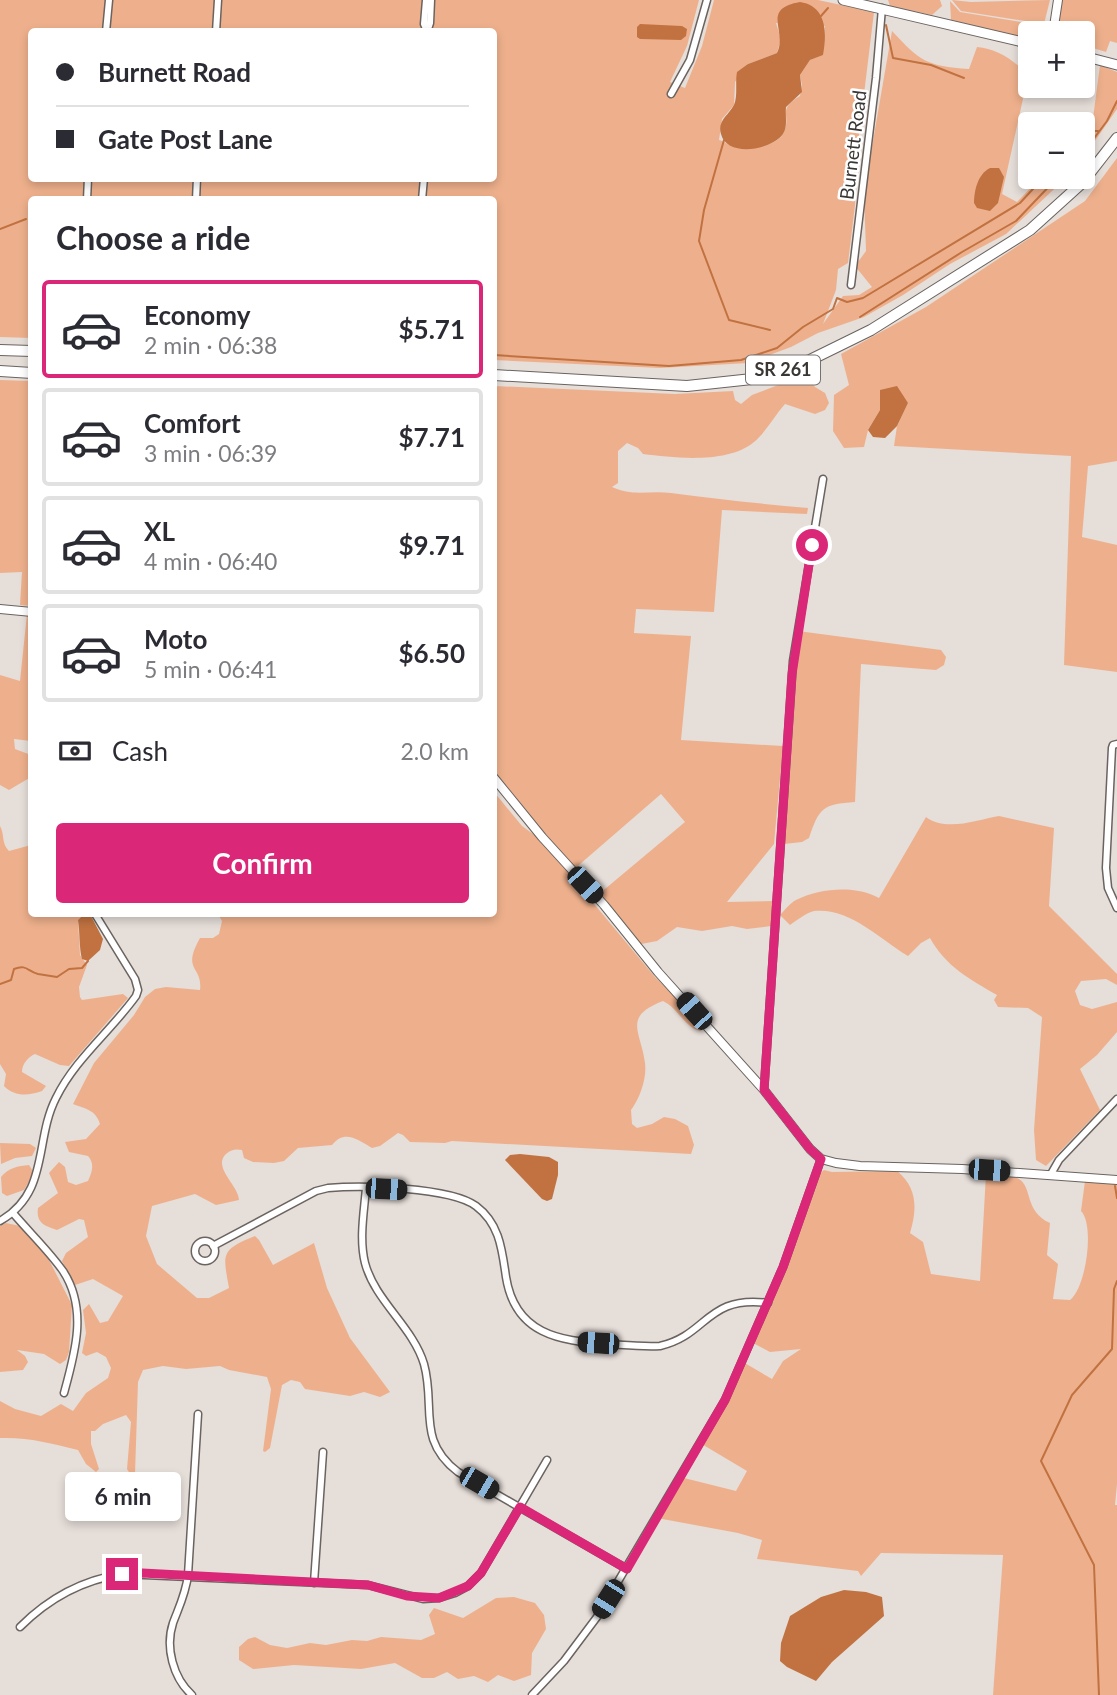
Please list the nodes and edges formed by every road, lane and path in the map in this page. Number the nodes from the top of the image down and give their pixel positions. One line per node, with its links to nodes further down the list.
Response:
1 (109, 0): 10 (street)
2 (218, 0): 11 (street)
3 (426, 0): 12 (street)
4 (432, 0): 13 (street)
5 (706, 0): 17 (street)
6 (843, 0): 8 (main road)
7 (1058, 0): 9 (street)
8 (882, 8): 14 (main road); 19 (street, Burnett Road)
9 (1055, 21)
10 (106, 28)
11 (216, 28)
12 (426, 28)
13 (428, 28)
14 (1018, 41)
15 (1095, 60): 16 (main road)
16 (1117, 65)
17 (671, 94)
18 (1117, 138): 24 (main road, SR 261)
19 (851, 285)
20 (0, 350): 21 (main road)
21 (28, 351)
22 (0, 371): 23 (main road)
23 (28, 373)
24 (497, 377)
25 (823, 479): 34 (street)
26 (0, 609): 27 (street)
27 (28, 612)
28 (1117, 744): 30 (street)
29 (497, 782): 34 (street)
30 (1109, 835): 31 (street); 32 (street)
31 (1117, 835)
32 (1117, 908)
33 (97, 917): 40 (street)
34 (764, 1090): 36 (street)
35 (1117, 1099): 37 (street)
36 (821, 1159): 37 (street); 43 (street)
37 (1051, 1174): 38 (street)
38 (1117, 1180)
39 (366, 1188): 42 (street); 43 (street); 48 (street)
40 (13, 1213): 41 (street); 44 (street)
41 (0, 1221)
42 (214, 1246)
43 (768, 1303): 49 (street)
44 (64, 1393)
45 (198, 1414): 50 (street)
46 (323, 1452): 51 (street)
47 (547, 1460): 48 (street)
48 (520, 1507): 49 (street); 51 (street)
49 (627, 1569): 54 (street)
50 (188, 1576): 51 (street); 52 (street); 53 (street)
51 (314, 1583)
52 (20, 1627)
53 (192, 1695)
54 (532, 1695)

